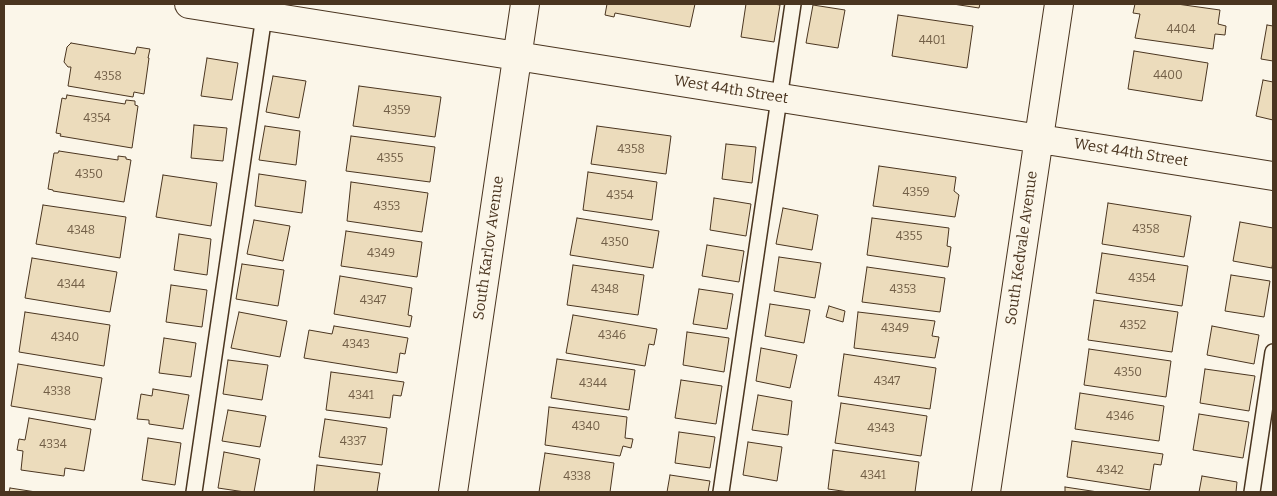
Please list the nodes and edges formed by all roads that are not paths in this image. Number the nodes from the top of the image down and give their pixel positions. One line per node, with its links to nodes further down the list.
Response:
1 (189, 4): 5 (street, West 44th Street)
2 (524, 4): 6 (street, South Karlov Avenue)
3 (793, 4): 7 (lane)
4 (1058, 4): 8 (street, South Kedvale Avenue)
5 (265, 10): 6 (street, West 44th Street); 11 (lane)
6 (517, 56): 7 (street, West 44th Street); 12 (street, South Karlov Avenue)
7 (780, 97): 8 (street, West 44th Street); 13 (lane)
8 (1038, 139): 9 (street, West 44th Street); 14 (street, South Kedvale Avenue)
9 (1273, 176)
10 (1273, 352): 15 (lane)
11 (194, 492)
12 (454, 492)
13 (721, 492)
14 (986, 492)
15 (1252, 492)

